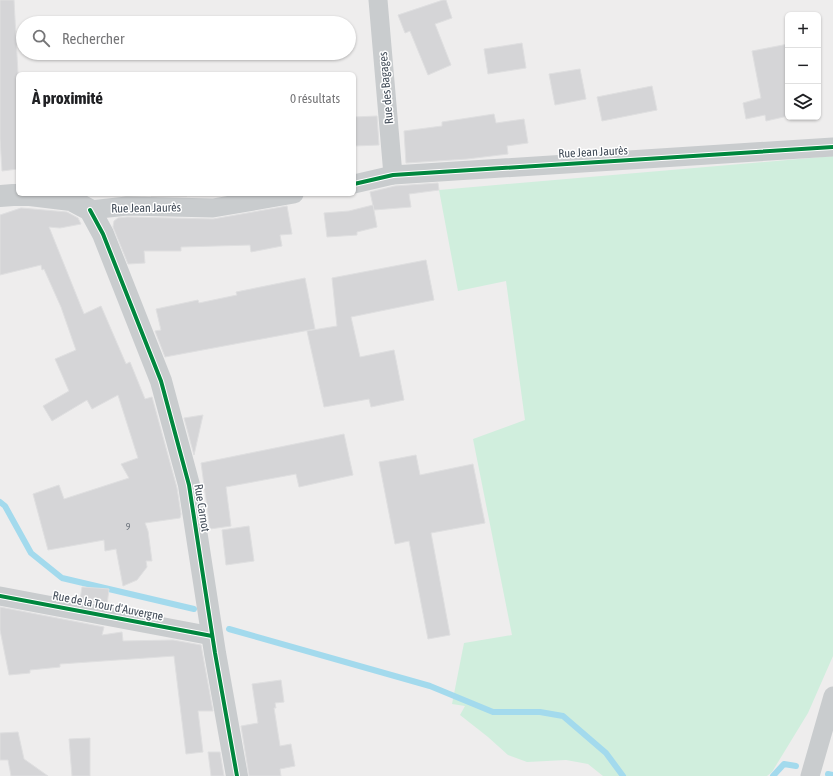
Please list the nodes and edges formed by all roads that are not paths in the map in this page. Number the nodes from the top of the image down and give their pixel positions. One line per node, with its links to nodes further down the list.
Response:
1 (378, 0): 3 (street, Rue des Bagages)
2 (833, 147): 3 (street, Rue Jean Jaurès)
3 (394, 176): 4 (street, Rue Jean Jaurès)
4 (356, 184)
5 (16, 195): 6 (street)
6 (0, 196)
7 (38, 196): 9 (street)
8 (282, 196): 9 (street, Rue Jean Jaurès)
9 (90, 210): 11 (street, Rue Carnot)
10 (0, 596): 11 (street, Rue de la Tour d'Auvergne)
11 (212, 636): 13 (street, Rue Carnot)
12 (833, 696): 14 (street)
13 (237, 776)
14 (810, 776)

